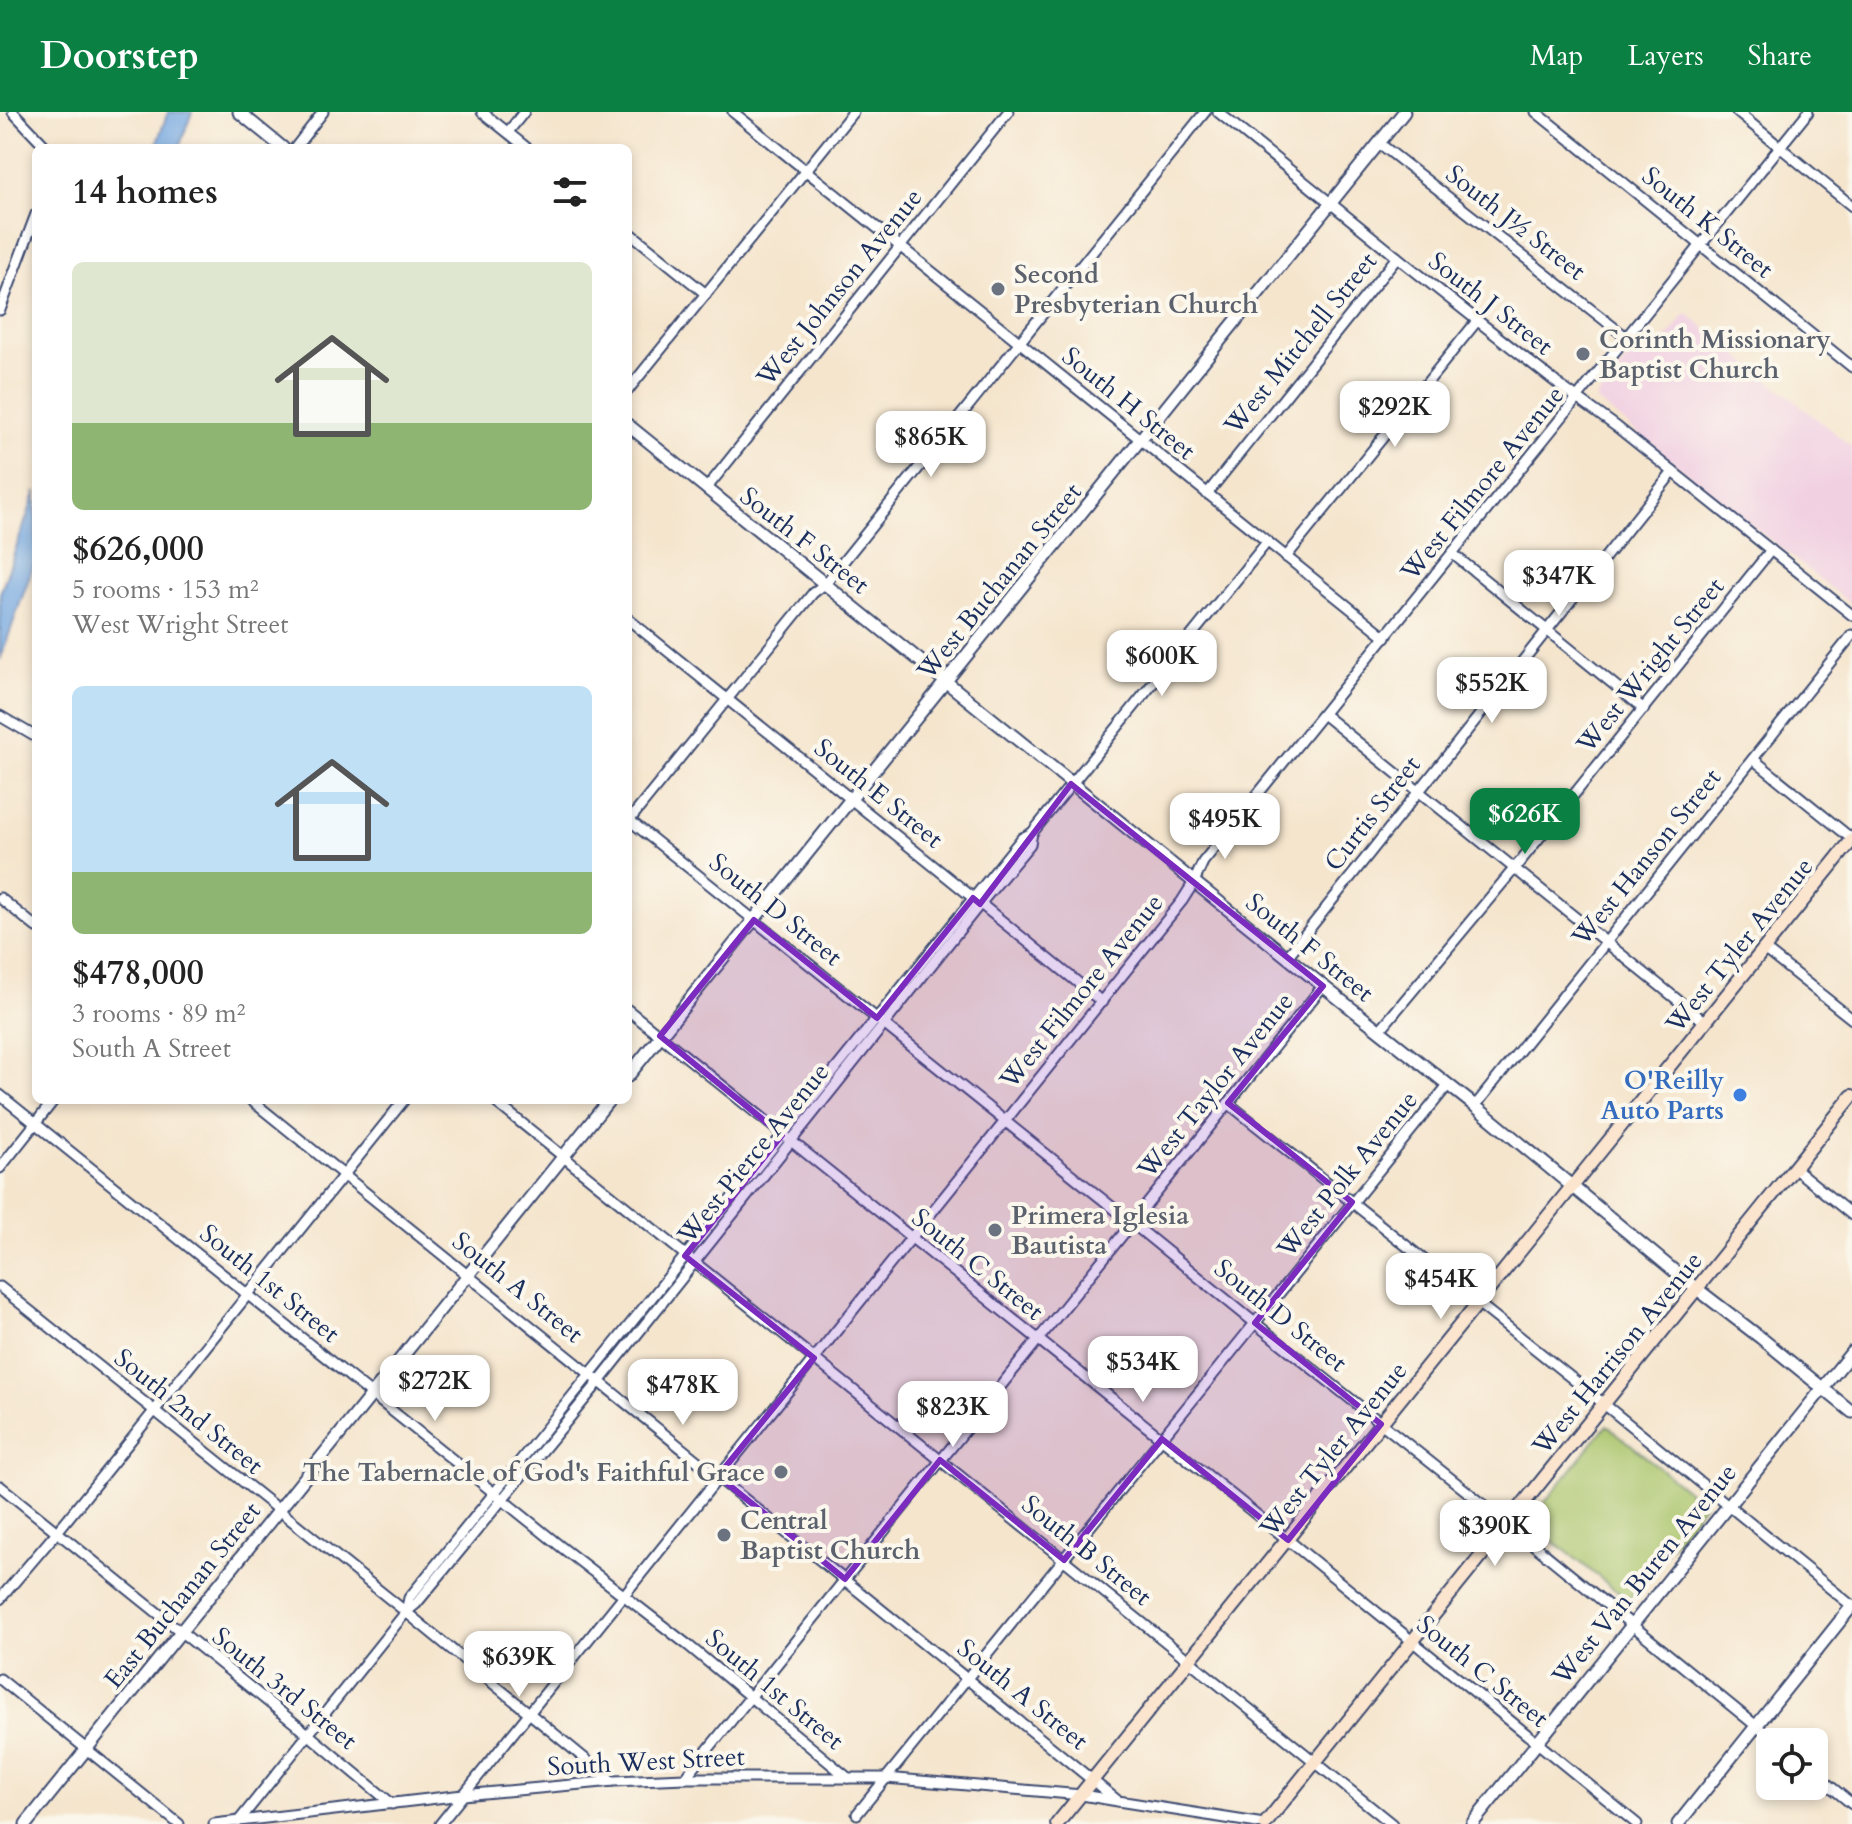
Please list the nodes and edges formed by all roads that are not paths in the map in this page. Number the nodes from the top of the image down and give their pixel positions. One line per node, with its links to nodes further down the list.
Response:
1 (13, 112): 17 (street)
2 (239, 112): 18 (street)
3 (323, 112): 19 (street)
4 (482, 112): 15 (street)
5 (524, 112): 15 (street)
6 (733, 112): 22 (street, South H Street)
7 (853, 112): 22 (street)
8 (1008, 112): 28 (street, West Johnson Avenue)
9 (1205, 112): 34 (street)
10 (1218, 112): 23 (street, South J Street)
11 (1404, 112): 16 (street, West Buchanan Street)
12 (1536, 112): 27 (street, South K Street)
13 (1737, 112): 21 (street)
14 (1808, 112): 21 (street, West Filmore Avenue)
15 (508, 132): 20 (street)
16 (1379, 143): 23 (street, West Buchanan Street); 33 (street, South J½ Street)
17 (43, 144)
18 (278, 144)
19 (298, 144)
20 (522, 144)
21 (1780, 147): 24 (street); 27 (street, West Filmore Avenue)
22 (805, 171): 28 (street, South H Street); 30 (street)
23 (1331, 202): 29 (street, South J Street); 39 (street, West Buchanan Street)
24 (1852, 206)
25 (32, 225): 31 (street)
26 (632, 234): 30 (street)
27 (1701, 245): 33 (street, West Filmore Avenue); 35 (street, South K Street)
28 (900, 246): 34 (street, South H Street); 41 (street, West Johnson Avenue)
29 (1397, 257): 32 (street, South J Street); 42 (street, West Mitchell Street)
30 (706, 294): 36 (street)
31 (0, 310)
32 (1477, 321): 37 (street, South J Street); 46 (street)
33 (1626, 337): 37 (street, West Filmore Avenue)
34 (1020, 343): 39 (street, South H Street); 47 (street)
35 (1852, 367)
36 (632, 385)
37 (1578, 398): 40 (street, South J Street); 45 (street, West Filmore Avenue)
38 (632, 428): 41 (street, South F Street)
39 (1139, 440): 42 (street, South H Street); 53 (street, West Buchanan Street)
40 (1673, 472): 44 (street, South J Street); 50 (street, Curtis Street)
41 (706, 489): 47 (street, South F Street)
42 (1207, 494): 43 (street, South H Street)
43 (1267, 542): 46 (street, South H Street); 60 (street, West Pierce Avenue)
44 (1771, 550): 48 (street, South J Street); 55 (street, West Wright Street)
45 (1453, 554): 50 (street); 52 (street, West Filmore Avenue)
46 (1286, 557): 52 (street, South H Street)
47 (826, 583): 53 (street, South F Street); 54 (street)
48 (1852, 615)
49 (632, 622): 54 (street, South E Street)
50 (1548, 630): 55 (street); 61 (street, Curtis Street)
51 (1852, 635): 59 (street, West Hanson Street)
52 (1386, 637): 56 (street, West Filmore Avenue)
53 (947, 681): 60 (street, South F Street); 62 (street, West Buchanan Street)
54 (727, 699): 62 (street, South E Street); 63 (street)
55 (1644, 709): 66 (street, West Wright Street)
56 (1324, 715): 61 (street); 67 (street, West Filmore Avenue)
57 (0, 716): 58 (street)
58 (32, 735)
59 (1753, 759): 65 (street); 72 (street, West Hanson Street)
60 (1071, 784): 67 (street, South F Street); 69 (street, West Pierce Avenue)
61 (1418, 791): 66 (street); 74 (street, Curtis Street)
62 (852, 799): 69 (street, South E Street); 70 (street, West Buchanan Street)
63 (632, 816)
64 (632, 822): 70 (street, South D Street)
65 (1852, 839): 73 (main road, West Tyler Avenue)
66 (1514, 869): 72 (street); 81 (street, West Wright Street)
67 (1194, 882): 74 (street, South F Street); 76 (street, West Filmore Avenue)
68 (0, 898): 71 (street)
69 (976, 901): 76 (street, South E Street); 79 (street, West Pierce Avenue)
70 (754, 920): 79 (street, South D Street); 82 (street, West Buchanan Street)
71 (32, 924)
72 (1605, 943): 80 (street); 93 (street, West Hanson Street)
73 (1764, 949): 78 (street); 80 (main road, West Tyler Avenue)
74 (1287, 957): 75 (street, South F Street)
75 (1323, 986): 81 (street, South F Street); 87 (street, West Taylor Avenue)
76 (1102, 1002): 94 (street, West Filmore Avenue)
77 (632, 1013): 82 (street, South C Street)
78 (1852, 1019)
79 (881, 1022): 94 (street, South D Street); 96 (street, West Pierce Avenue)
80 (1705, 1022): 101 (main road, West Tyler Avenue)
81 (1380, 1030): 84 (street, South F Street)
82 (660, 1036): 83 (street, West Buchanan Street); 96 (street, South C Street)
83 (632, 1071)
84 (1448, 1085): 93 (street, South F Street); 102 (street, West Polk Avenue)
85 (0, 1095): 95 (street, South 1st Street)
86 (1852, 1096): 99 (main road, West Harrison Avenue)
87 (1228, 1103): 102 (street); 104 (street, West Taylor Avenue)
88 (51, 1104): 95 (street)
89 (256, 1104): 100 (street, South A Street)
90 (401, 1104): 100 (street)
91 (498, 1104): 97 (street, South B Street)
92 (606, 1104): 97 (street)
93 (1475, 1106): 101 (street, South F Street)
94 (1005, 1121): 104 (street, South D Street); 105 (street, West Filmore Avenue)
95 (36, 1123): 98 (street); 110 (street, South 1st Street)
96 (786, 1138): 105 (street, South C Street); 106 (street, West Pierce Avenue)
97 (563, 1156): 106 (street, South B Street); 107 (street)
98 (0, 1168)
99 (1794, 1168): 103 (street); 109 (main road, West Harrison Avenue)
100 (344, 1175): 107 (street, South A Street); 110 (street)
101 (1571, 1187): 109 (street, South F Street); 111 (main road, West Tyler Avenue)
102 (1352, 1202): 111 (street); 112 (street, West Polk Avenue)
103 (1852, 1215)
104 (1132, 1223): 112 (street, South D Street); 113 (street, West Taylor Avenue)
105 (910, 1238): 113 (street, South C Street); 115 (street, West Filmore Avenue)
106 (689, 1259): 115 (street, South B Street); 116 (street, West Pierce Avenue); 117 (street, West Pierce Avenue)
107 (468, 1275): 116 (street, South A Street); 119 (street)
108 (0, 1287): 121 (street, South 2nd Street)
109 (1697, 1288): 118 (street, South F Street); 120 (main road, West Harrison Avenue)
110 (248, 1294): 119 (street, South 1st Street); 121 (street)
111 (1478, 1303): 120 (street); 123 (main road, West Tyler Avenue)
112 (1255, 1323): 123 (street, South D Street); 124 (street, West Polk Avenue)
113 (1037, 1340): 124 (street, South C Street); 125 (street, West Taylor Avenue)
114 (1852, 1352): 118 (street, West Van Buren Avenue)
115 (814, 1358): 125 (street, South B Street); 126 (street, West Filmore Avenue)
116 (590, 1374): 117 (street, South A Street); 128 (street, West Pierce Avenue)
117 (599, 1382): 126 (street, South A Street); 128 (street, West Pierce Avenue)
118 (1823, 1388): 122 (street, South F Street); 129 (street, West Van Buren Avenue)
119 (372, 1393): 128 (street, South 1st Street); 130 (street, East Buchanan Street)
120 (1604, 1404): 129 (street); 131 (main road, West Harrison Avenue)
121 (153, 1411): 130 (street, South 2nd Street); 132 (street)
122 (1852, 1412)
123 (1381, 1424): 131 (street, South D Street); 133 (main road, West Tyler Avenue)
124 (1162, 1439): 133 (street, South C Street); 134 (street, West Polk Avenue)
125 (940, 1460): 134 (street, South B Street); 135 (street, West Taylor Avenue)
126 (718, 1476): 135 (street, South A Street); 136 (street, West Filmore Avenue)
127 (0, 1486): 132 (street, South 3rd Street)
128 (499, 1496): 136 (street, South 1st Street); 139 (street)
129 (1728, 1504): 138 (street); 140 (street, West Van Buren Avenue)
130 (278, 1511): 139 (street, South 2nd Street); 141 (street, East Buchanan Street)
131 (1508, 1524): 140 (street, South D Street); 142 (main road, West Harrison Avenue)
132 (57, 1532): 137 (street); 141 (street, South 3rd Street)
133 (1288, 1540): 142 (street, South C Street); 143 (main road, West Tyler Avenue)
134 (1064, 1560): 143 (street, South B Street); 144 (street, West Polk Avenue)
135 (845, 1579): 144 (street, South A Street); 146 (street, West Taylor Avenue)
136 (623, 1595): 146 (street, South 1st Street); 147 (street, West Filmore Avenue)
137 (0, 1599)
138 (1852, 1606): 148 (street)
139 (406, 1612): 147 (street, South 2nd Street); 150 (street)
140 (1631, 1625): 148 (street, South D Street); 151 (street, West Van Buren Avenue)
141 (181, 1631): 150 (street, South 3rd Street); 152 (street, East Buchanan Street)
142 (1412, 1641): 151 (street, South C Street); 153 (main road, West Harrison Avenue)
143 (1190, 1661): 153 (street, South B Street); 157 (main road, West Tyler Avenue)
144 (968, 1678): 156 (street, West Polk Avenue); 157 (street, South A Street)
145 (0, 1679): 152 (street)
146 (750, 1696): 154 (street, West Taylor Avenue); 155 (street, South 1st Street)
147 (529, 1712): 158 (street, South 2nd Street); 160 (street, West Filmore Avenue)
148 (1756, 1725): 149 (street, South D Street); 176 (street)
149 (1760, 1728)
150 (308, 1734): 163 (street, South 3rd Street); 166 (street)
151 (1536, 1742): 174 (street, West Van Buren Avenue); 175 (street, South C Street)
152 (86, 1748): 167 (street, East Buchanan Street); 168 (street)
153 (1315, 1761): 172 (main road, West Harrison Avenue); 173 (street, South B Street)
154 (685, 1778): 155 (street, South West Street); 158 (street, South West Street)
155 (848, 1778): 156 (street, South West Street)
156 (886, 1778): 161 (street, South West Street); 165 (street, West Polk Avenue)
157 (1094, 1780): 161 (main road, West Tyler Avenue); 162 (street)
158 (612, 1781): 160 (street, South West Street)
159 (1828, 1784): 164 (street)
160 (463, 1795): 163 (street, South West Street); 170 (street, West Filmore Avenue)
161 (1082, 1795): 162 (street, South West Street); 171 (main road, West Tyler Avenue)
162 (1118, 1801): 172 (street)
163 (392, 1804): 166 (street, South West Street)
164 (1852, 1804)
165 (857, 1814)
166 (238, 1822): 169 (street, South West Street)
167 (26, 1824)
168 (179, 1824)
169 (214, 1824)
170 (440, 1824)
171 (1057, 1824)
172 (1264, 1824)
173 (1392, 1824)
174 (1472, 1824)
175 (1637, 1824)
176 (1678, 1824)

